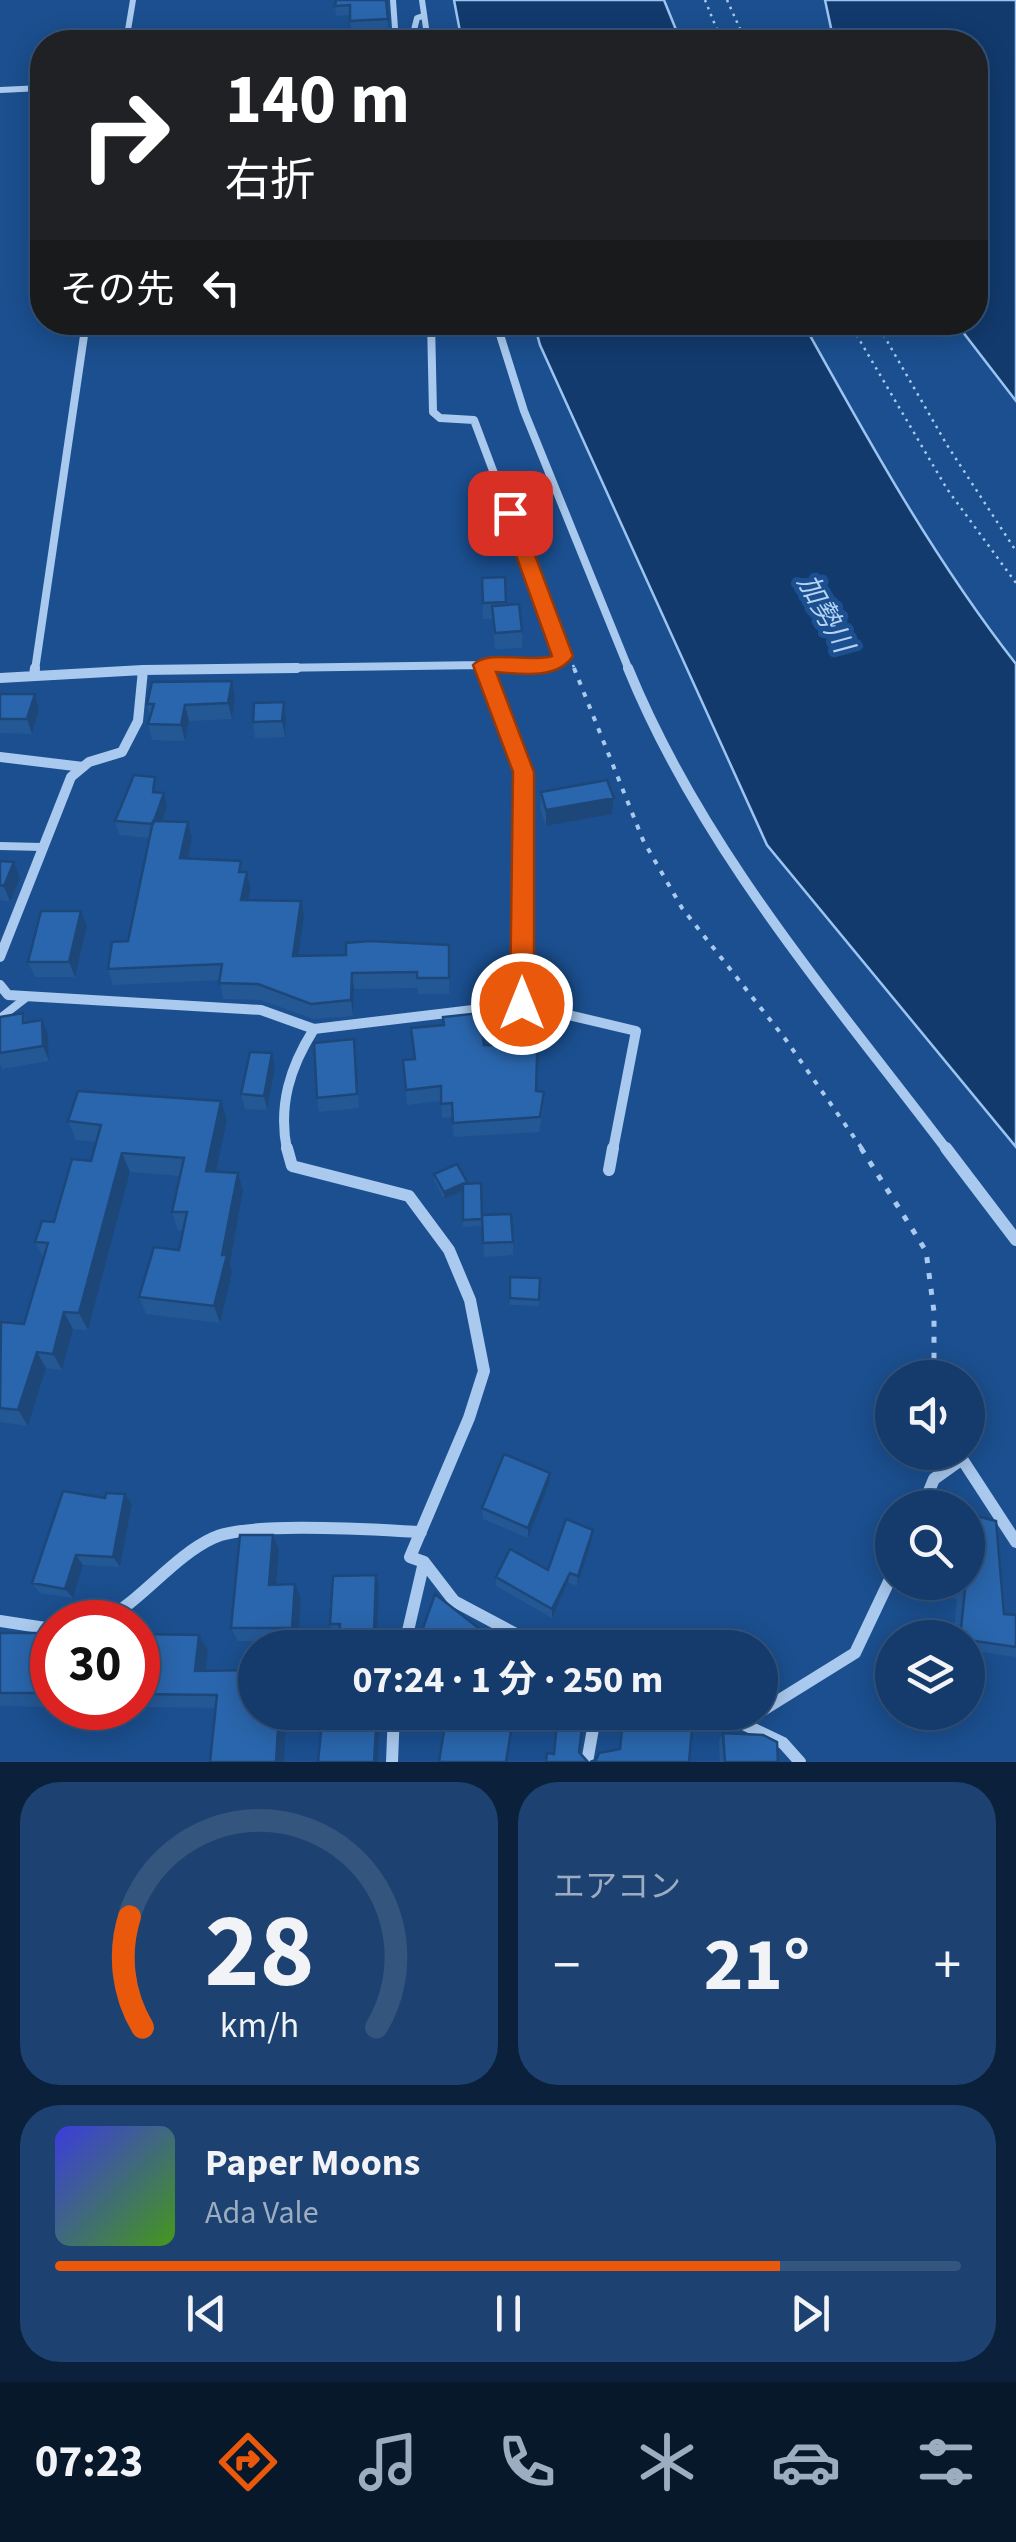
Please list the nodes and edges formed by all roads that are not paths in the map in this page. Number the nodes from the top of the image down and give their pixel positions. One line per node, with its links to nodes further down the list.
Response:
1 (133, 0): 5 (street)
2 (392, 0): 6 (street)
3 (422, 0): 4 (street)
4 (423, 16): 7 (street); 8 (street)
5 (128, 30)
6 (395, 30)
7 (414, 30)
8 (426, 30)
9 (30, 89): 10 (street)
10 (0, 90)
11 (84, 335): 16 (street)
12 (431, 335): 14 (street)
13 (500, 335): 29 (street)
14 (483, 665): 15 (street); 25 (street)
15 (143, 670): 16 (street); 19 (street)
16 (34, 675): 17 (street)
17 (0, 678)
18 (0, 758): 19 (street)
19 (84, 767): 21 (street)
20 (0, 846): 21 (lane)
21 (42, 847): 22 (street)
22 (0, 958)
23 (0, 985): 24 (street)
24 (27, 997): 26 (lane); 27 (street)
25 (522, 1004): 27 (street); 28 (street)
26 (0, 1018)
27 (314, 1029): 33 (street)
28 (609, 1170)
29 (1016, 1240)
30 (930, 1490): 31 (street)
31 (982, 1490)
32 (985, 1494): 34 (street)
33 (421, 1532): 35 (street); 36 (street)
34 (1016, 1542)
35 (424, 1562): 40 (street); 41 (street)
36 (138, 1600)
37 (880, 1600): 42 (street)
38 (0, 1621): 39 (street)
39 (30, 1625)
40 (408, 1630)
41 (509, 1630)
42 (778, 1700)
43 (393, 1730): 46 (street)
44 (593, 1730): 47 (street)
45 (756, 1730): 48 (street)
46 (392, 1762)
47 (587, 1762)
48 (800, 1762)

